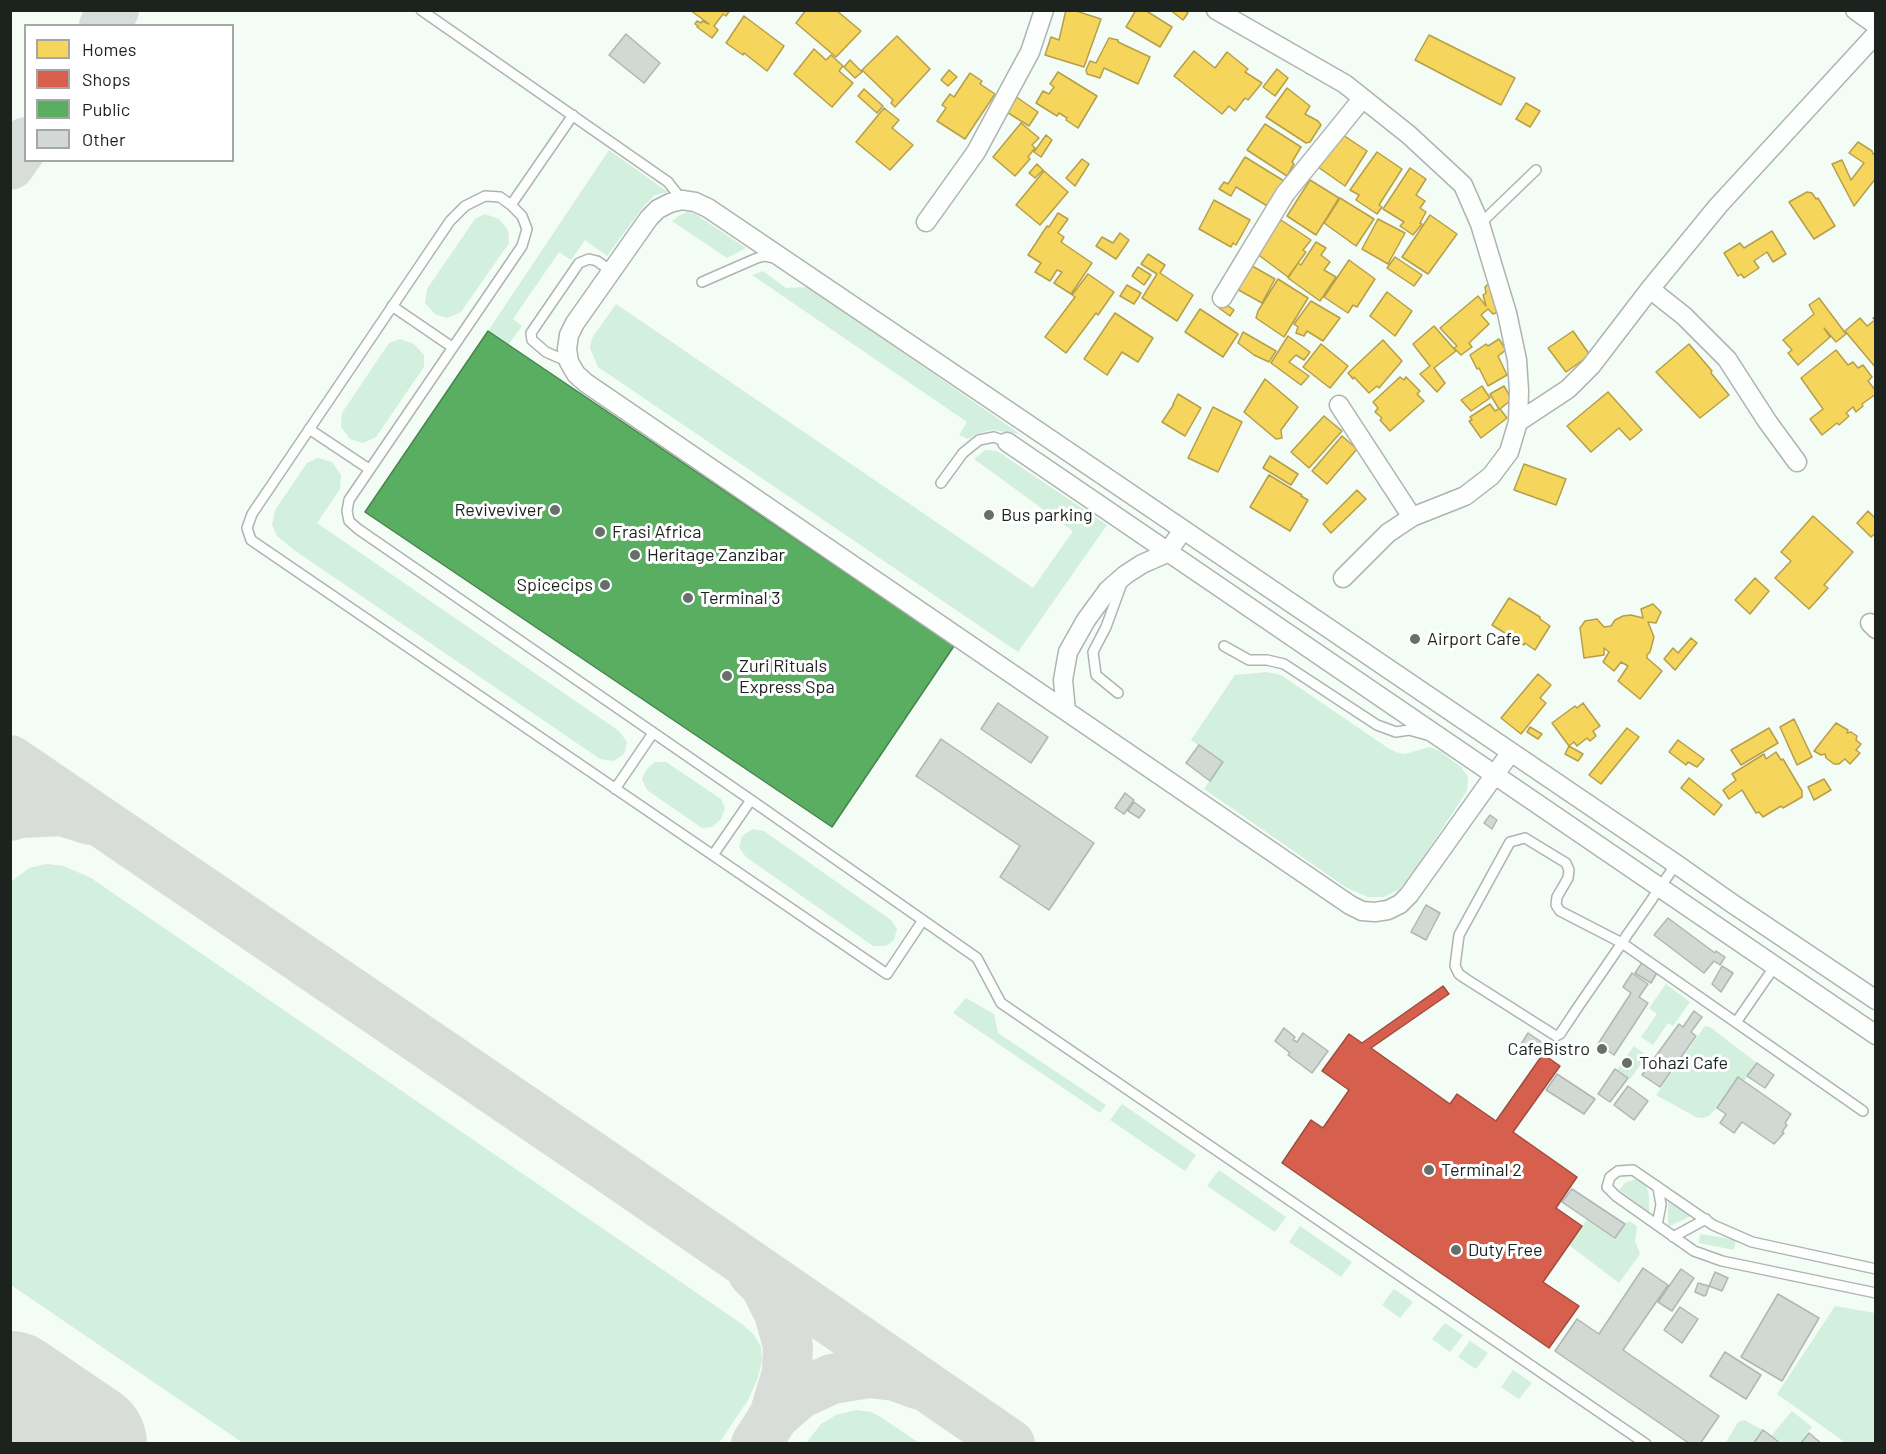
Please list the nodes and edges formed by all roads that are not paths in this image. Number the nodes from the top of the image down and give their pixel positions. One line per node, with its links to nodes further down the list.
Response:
1 (421, 10): 8 (lane)
2 (1044, 10): 12 (street)
3 (1216, 10): 7 (street)
4 (1855, 10): 5 (street)
5 (1875, 25)
6 (1875, 34): 17 (street)
7 (1362, 99): 13 (street); 18 (street)
8 (573, 115): 10 (lane); 11 (lane)
9 (1536, 170): 13 (lane)
10 (682, 200): 14 (street); 15 (street)
11 (511, 205): 19 (lane); 20 (lane)
12 (926, 222)
13 (1480, 224): 23 (street)
14 (789, 263): 16 (lane); 30 (street)
15 (612, 271): 21 (street); 21 (lane)
16 (702, 282)
17 (1650, 289): 23 (street); 26 (street)
18 (1222, 298)
19 (392, 306): 20 (lane); 24 (lane)
20 (452, 347): 27 (lane)
21 (570, 362): 36 (street)
22 (1339, 405): 29 (street)
23 (1518, 422): 29 (street)
24 (309, 429): 27 (lane); 41 (lane)
25 (1007, 442): 28 (lane); 31 (street)
26 (1797, 462)
27 (369, 469): 37 (lane)
28 (941, 483)
29 (1412, 517): 33 (street)
30 (1183, 530): 31 (street); 39 (street)
31 (1167, 552): 32 (street); 38 (street)
32 (1125, 575): 35 (lane); 36 (street)
33 (1342, 578)
34 (1224, 646): 38 (lane)
35 (1118, 693)
36 (1066, 711): 40 (street)
37 (653, 733): 41 (lane); 42 (lane)
38 (1438, 737): 40 (street)
39 (1511, 752): 40 (street); 44 (street)
40 (1494, 776): 45 (street)
41 (615, 789): 43 (lane)
42 (751, 800): 43 (lane); 46 (lane)
43 (713, 855): 46 (lane)
44 (1676, 864): 45 (lane); 49 (street)
45 (1659, 888): 47 (lane); 48 (street)
46 (923, 920): 59 (lane)
47 (1622, 943): 47 (lane); 50 (lane)
48 (1775, 966): 50 (lane); 51 (street)
49 (1875, 1000)
50 (1737, 1021): 52 (lane)
51 (1875, 1035)
52 (1863, 1110)
53 (1658, 1187): 54 (lane); 55 (lane); 55 (lane)
54 (1706, 1219): 56 (lane); 57 (lane)
55 (1657, 1225): 56 (lane)
56 (1673, 1237): 58 (lane)
57 (1875, 1269)
58 (1875, 1293)
59 (1646, 1443)

